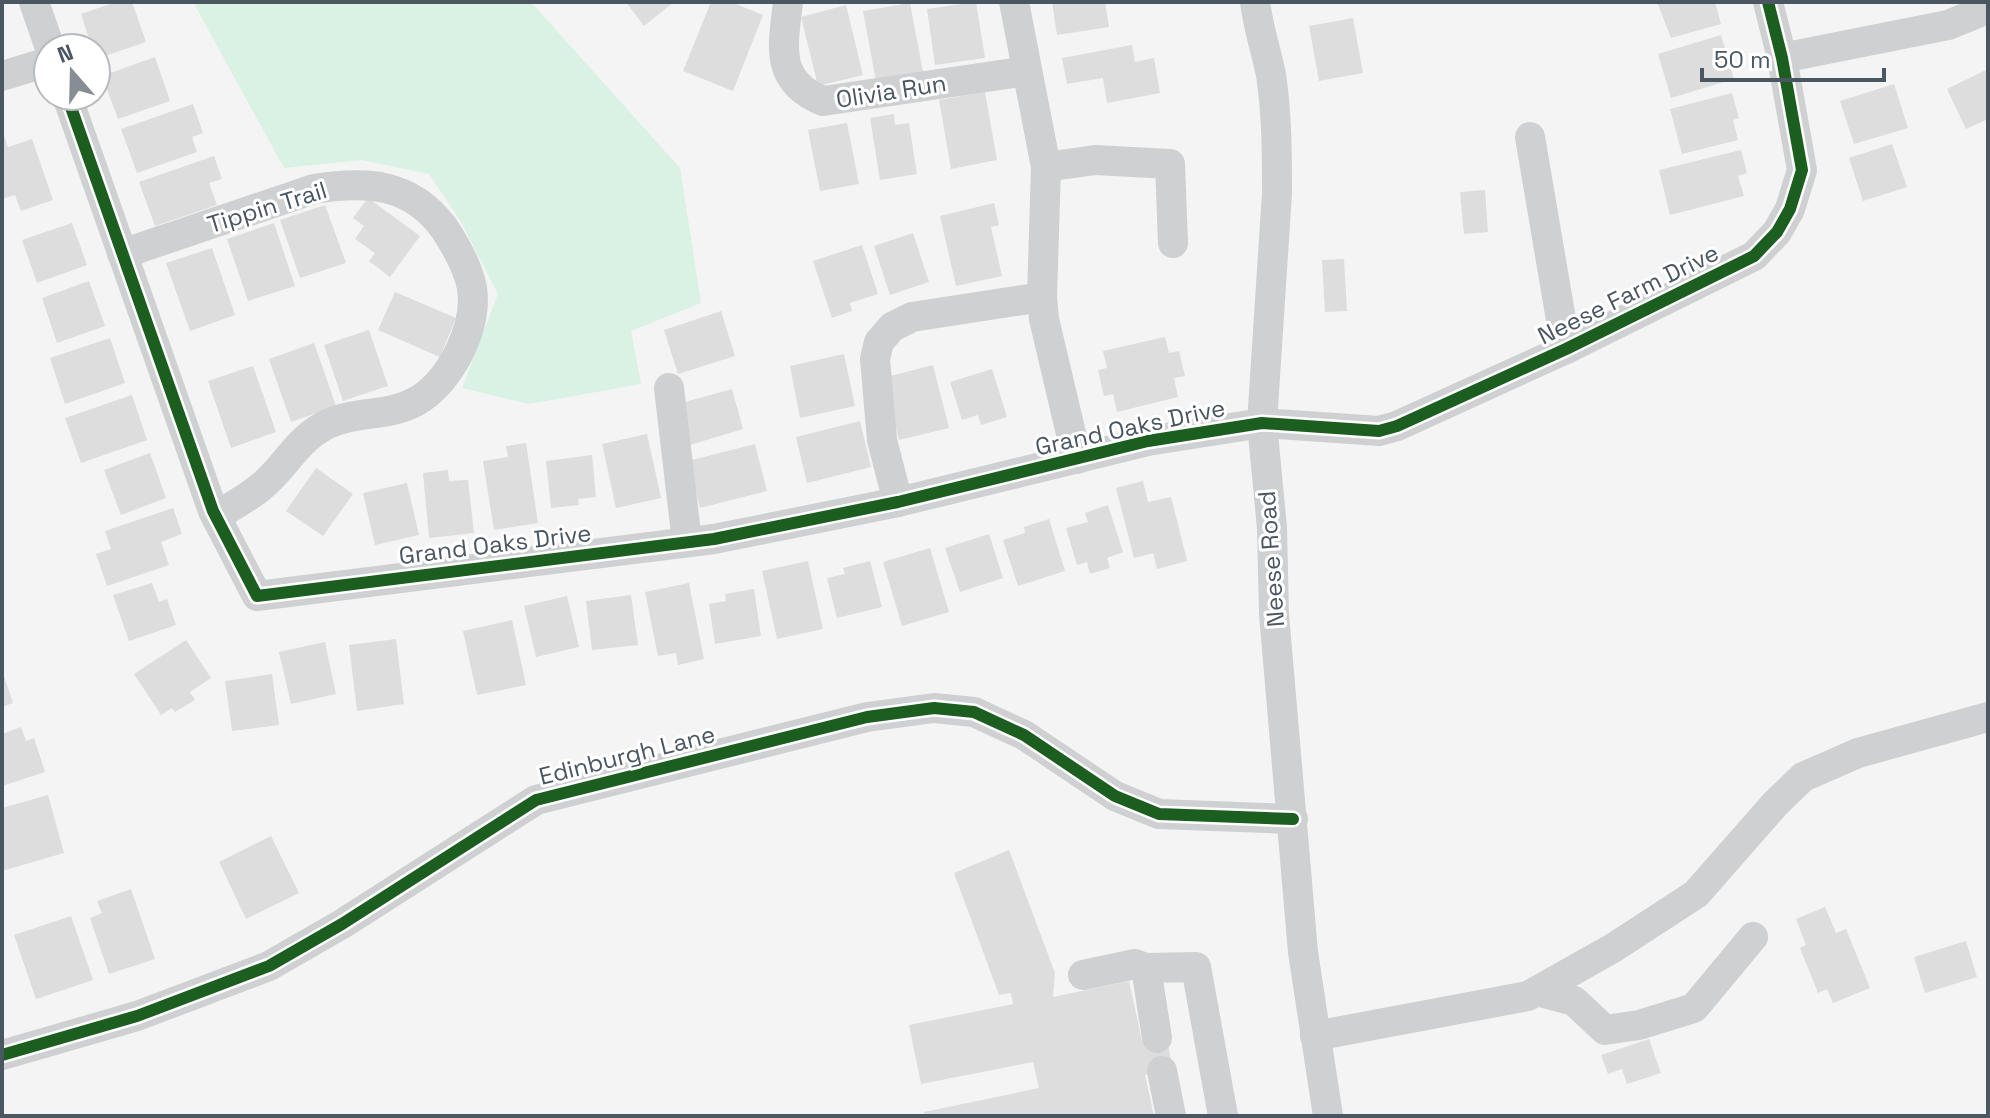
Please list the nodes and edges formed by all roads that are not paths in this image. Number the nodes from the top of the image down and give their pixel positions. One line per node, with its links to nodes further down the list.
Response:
1 (34, 2): 7 (street)
2 (788, 2): 10 (street, Olivia Run)
3 (1014, 2): 10 (street)
4 (1255, 2): 20 (street, Neese Road)
5 (1768, 2): 8 (street, Neese Farm Drive)
6 (1988, 9): 8 (street)
7 (44, 32)
8 (1782, 58): 18 (street, Neese Farm Drive)
9 (32, 67): 11 (street)
10 (1027, 71): 14 (street)
11 (2, 76)
12 (73, 112): 16 (street, Grand Oaks Drive)
13 (1530, 137): 18 (street)
14 (1046, 167): 15 (street); 17 (street)
15 (1173, 243)
16 (122, 254): 23 (street, Grand Oaks Drive); 23 (street, Tippin Trail)
17 (1042, 297): 21 (street); 22 (street)
18 (1566, 349): 20 (street, Neese Farm Drive)
19 (669, 388): 24 (street)
20 (1262, 423): 21 (street, Grand Oaks Drive); 26 (street, Neese Road)
21 (1077, 459): 22 (street, Grand Oaks Drive)
22 (898, 502): 24 (street, Grand Oaks Drive)
23 (216, 516): 24 (street, Grand Oaks Drive)
24 (687, 542)
25 (1988, 717): 30 (street)
26 (1293, 819): 31 (street, Neese Road); 33 (street, Edinburgh Lane)
27 (1753, 937): 30 (street)
28 (1146, 968): 29 (street); 32 (street); 36 (street)
29 (1083, 975)
30 (1537, 991): 31 (street)
31 (1315, 1036): 37 (street, Neese Road)
32 (1157, 1038)
33 (2, 1055)
34 (1162, 1071): 35 (street)
35 (1171, 1116)
36 (1223, 1116)
37 (1328, 1116)

